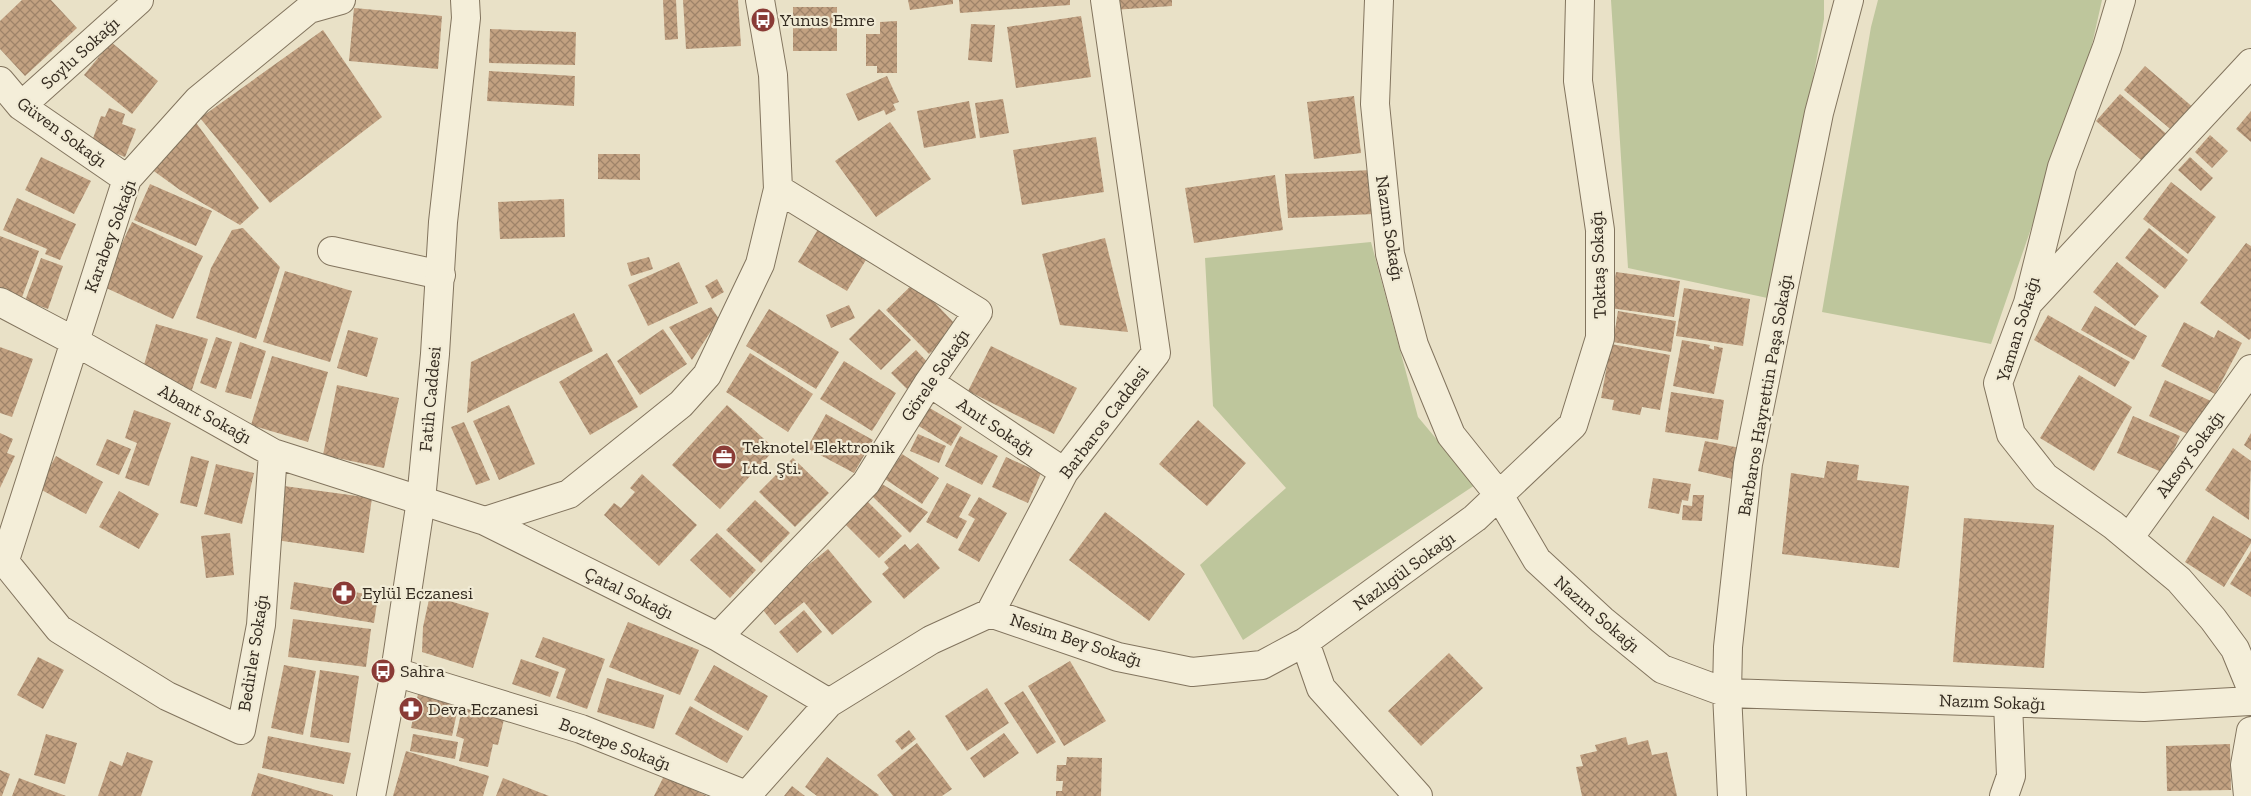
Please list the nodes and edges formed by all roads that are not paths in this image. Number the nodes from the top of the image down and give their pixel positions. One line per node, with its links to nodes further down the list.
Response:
1 (139, 0): 12 (street, Soylu Sokağı)
2 (341, 0): 13 (street, Karabey Sokağı)
3 (465, 0): 16 (street, Fatih Caddesi)
4 (760, 0): 14 (street)
5 (1105, 0): 23 (street, Barbaros Caddesi)
6 (1379, 0): 24 (street, Nazım Sokağı)
7 (1580, 0): 24 (street, Toktaş Sokağı)
8 (1849, 0): 34 (street, Barbaros Hayrettin Paşa Sokağı)
9 (2121, 0): 18 (street, Yaman Sokağı)
10 (2251, 63): 18 (street)
11 (0, 81): 12 (street, Güven Sokağı)
12 (21, 106): 13 (street, Güven Sokağı)
13 (127, 179): 19 (street, Karabey Sokağı)
14 (778, 189): 21 (street, Görele Sokağı); 26 (street)
15 (332, 251): 16 (street)
16 (441, 275): 25 (street, Fatih Caddesi)
17 (0, 302): 19 (street, Abant Sokağı)
18 (2028, 303): 27 (street, Yaman Sokağı)
19 (74, 341): 22 (street, Abant Sokağı); 28 (street, Karabey Sokağı)
20 (2251, 369): 27 (street, Aksoy Sokağı)
21 (929, 382): 23 (street, Anıt Sokağı); 30 (street, Görele Sokağı)
22 (273, 453): 25 (street, Abant Sokağı); 28 (street, Bedirler Sokağı)
23 (1064, 472): 29 (street, Barbaros Caddesi)
24 (1499, 495): 31 (street, Nazlıgül Sokağı); 34 (street, Nazım Sokağı)
25 (421, 500): 26 (street, Çatal Sokağı); 32 (street, Fatih Caddesi)
26 (486, 521): 30 (street, Çatal Sokağı)
27 (2129, 538): 33 (street, Yaman Sokağı)
28 (2, 558)
29 (990, 612): 31 (street, Nesim Bey Sokağı); 36 (street)
30 (718, 637): 36 (street, Çatal Sokağı)
31 (1305, 642): 41 (street)
32 (395, 672): 39 (street, Fatih Caddesi); 40 (street, Boztepe Sokağı)
33 (2251, 688)
34 (1727, 693): 37 (street, Nazım Sokağı); 42 (street, Barbaros Hayrettin Paşa Sokağı)
35 (2251, 701): 37 (street, Nazım Sokağı)
36 (829, 702): 40 (street)
37 (2008, 703): 43 (street)
38 (2251, 731): 44 (street)
39 (371, 796)
40 (746, 796)
41 (1418, 796)
42 (1732, 796)
43 (2004, 796)
44 (2248, 796)

